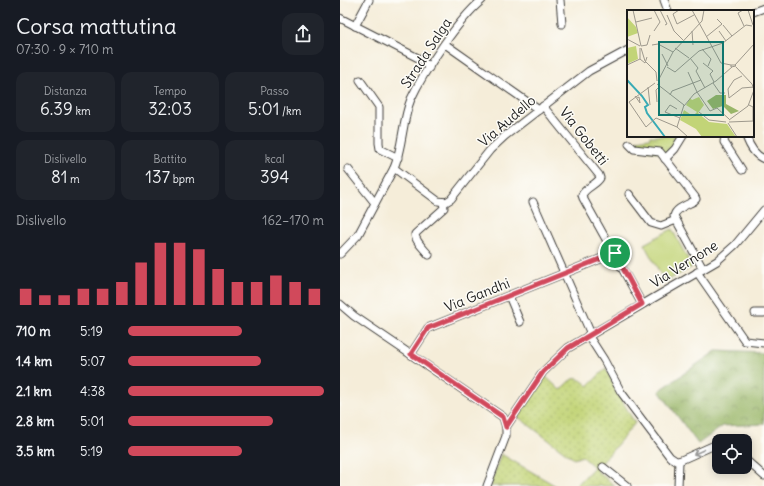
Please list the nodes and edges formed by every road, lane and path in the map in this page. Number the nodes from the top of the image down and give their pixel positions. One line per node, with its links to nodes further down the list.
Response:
1 (369, 0): 10 (street)
2 (482, 0): 11 (street, Strada Salga)
3 (560, 0): 9 (street)
4 (664, 0): 6 (street)
5 (764, 8): 7 (street)
6 (668, 10)
7 (754, 12)
8 (340, 18): 10 (street)
9 (562, 24)
10 (355, 26): 13 (street)
11 (445, 44): 13 (street, Strada Salga); 15 (street)
12 (627, 51): 15 (street, Via Audello)
13 (429, 68): 20 (street, Strada Salga)
14 (360, 80): 20 (street)
15 (541, 108): 27 (street, Via Audello); 32 (street, Via Gobetti)
16 (682, 137): 22 (street)
17 (725, 137): 25 (street)
18 (746, 137): 21 (street)
19 (629, 144): 22 (street)
20 (398, 158): 23 (street, Strada Salga)
21 (764, 158)
22 (665, 159): 31 (street)
23 (394, 168): 27 (street); 29 (street, Strada Salga)
24 (348, 169): 29 (street)
25 (742, 170)
26 (629, 194): 31 (street)
27 (443, 202): 34 (street)
28 (533, 202): 36 (street)
29 (375, 203): 33 (street, Strada Salga)
30 (764, 210): 35 (street, Via Vernone)
31 (676, 220): 35 (street)
32 (615, 253): 36 (street, Via Gandhi); 39 (street, Via Gobetti)
33 (340, 254)
34 (429, 254)
35 (700, 271): 39 (street, Via Vernone); 44 (street)
36 (565, 274): 37 (street, Via Gandhi); 43 (street)
37 (509, 296): 42 (street); 45 (street, Via Gandhi)
38 (340, 304): 45 (street)
39 (642, 304): 43 (street, Via Vernone)
40 (755, 313): 41 (street)
41 (764, 314)
42 (520, 322)
43 (590, 334): 46 (street, Via Vernone); 48 (street)
44 (764, 343)
45 (411, 354): 46 (street)
46 (506, 427): 52 (street)
47 (712, 446): 48 (street, one-way to 48)
48 (679, 461): 54 (street)
49 (752, 465): 51 (street)
50 (603, 467): 53 (street)
51 (764, 476)
52 (487, 486)
53 (627, 486)
54 (678, 486)

